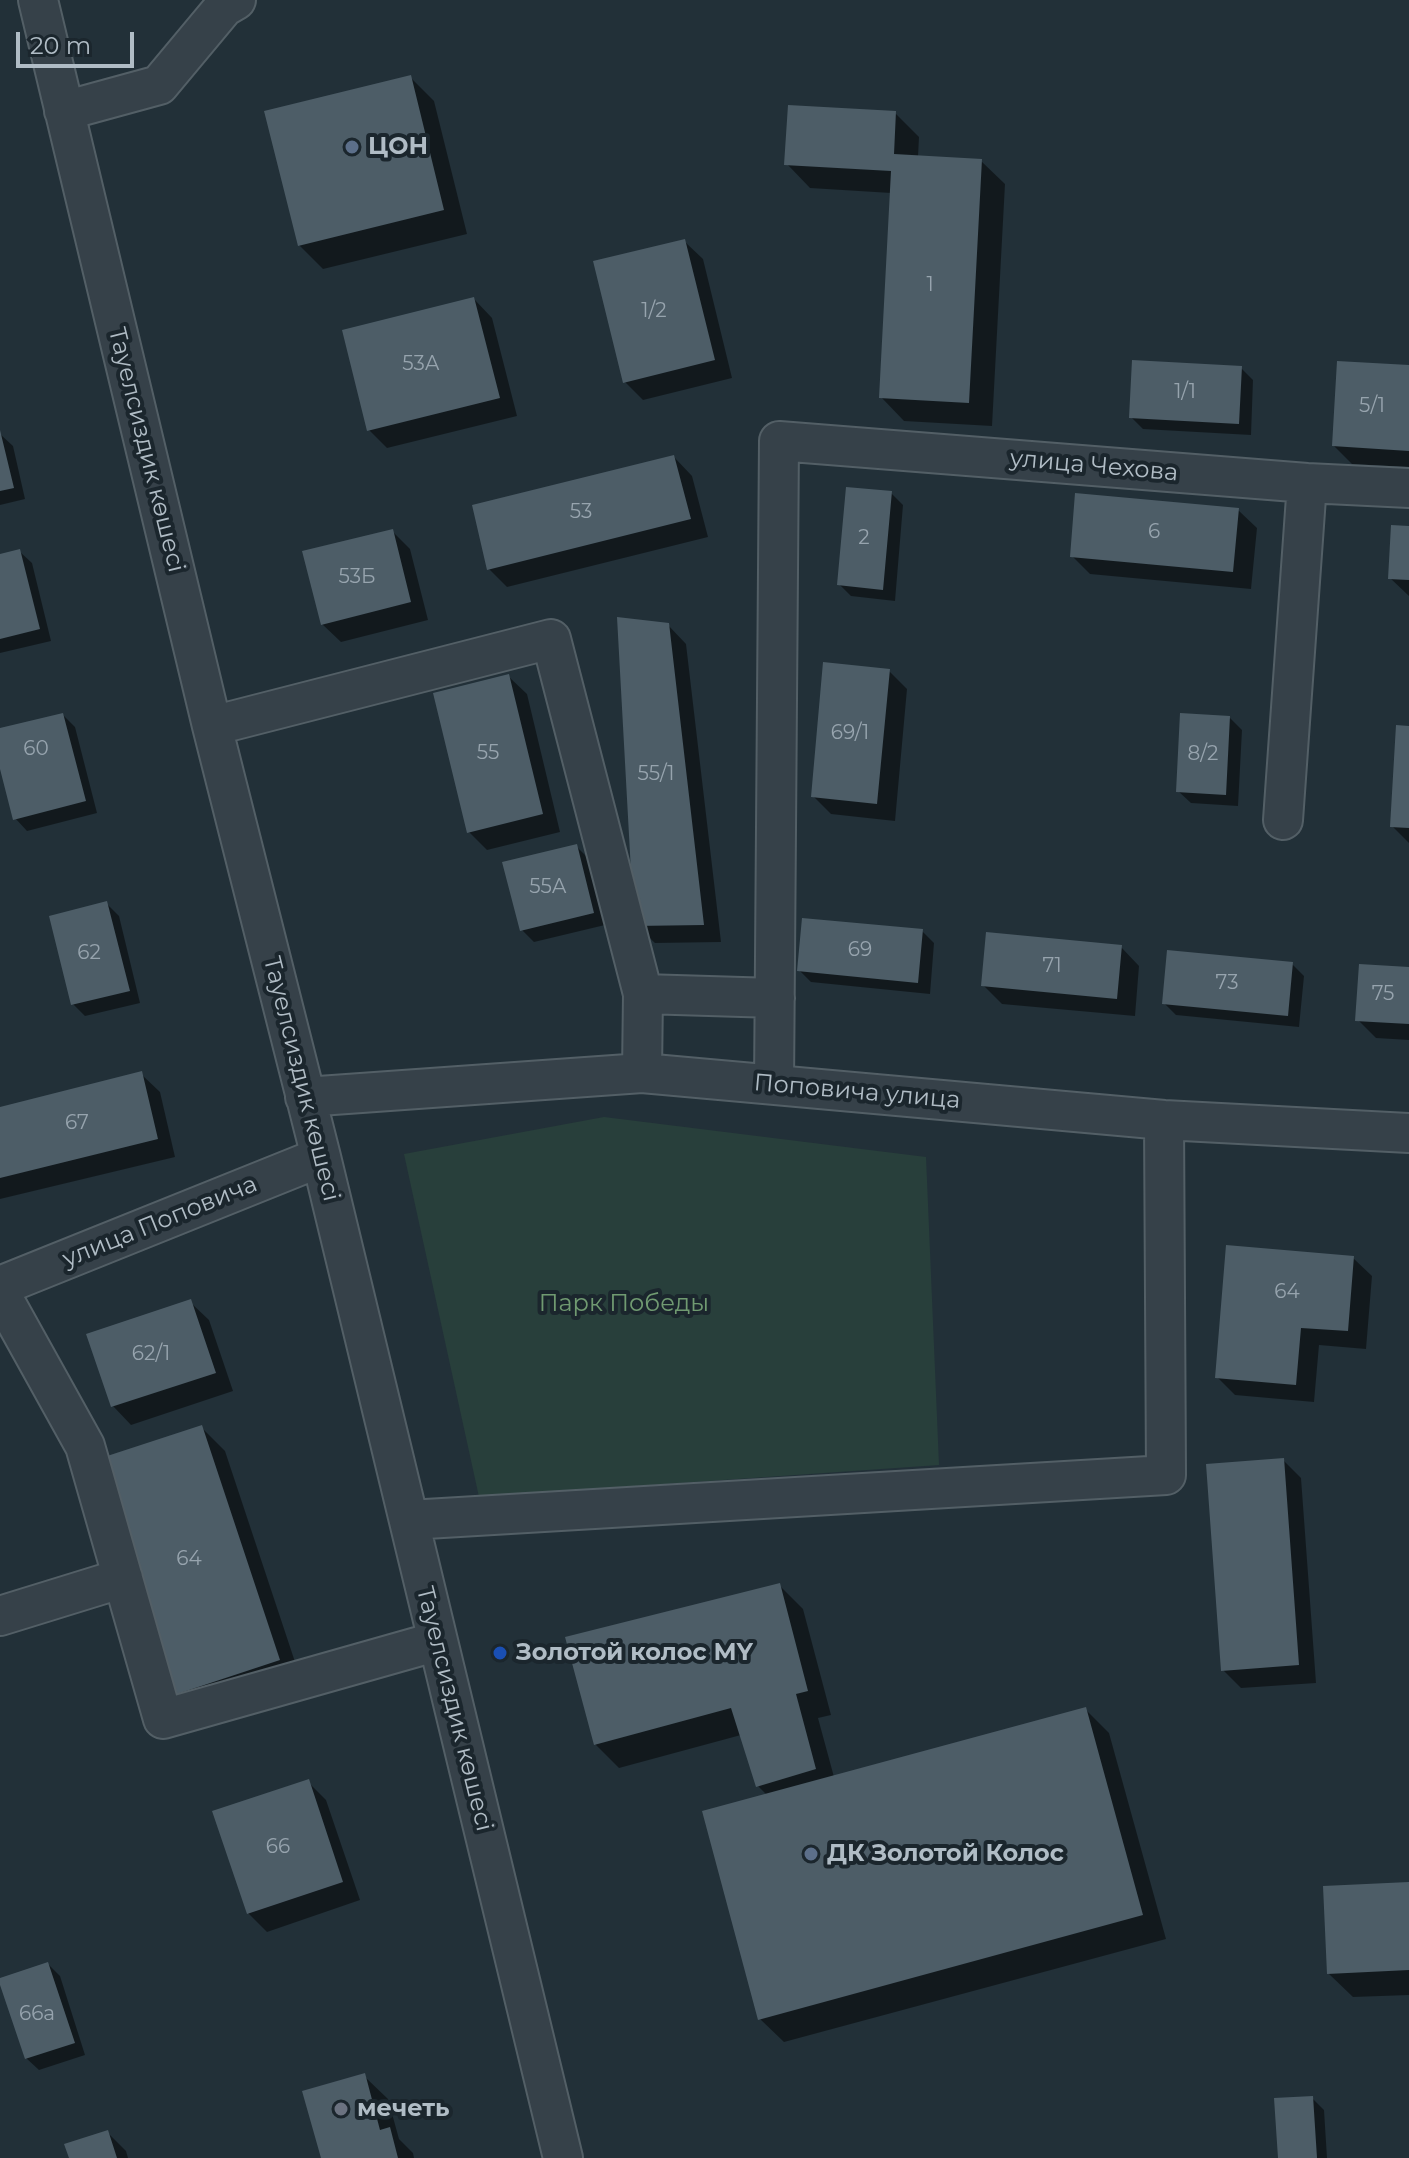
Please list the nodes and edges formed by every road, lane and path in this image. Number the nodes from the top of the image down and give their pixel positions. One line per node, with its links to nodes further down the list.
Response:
1 (38, 0): 3 (street, Тауелсиздик көшесі)
2 (236, 0): 3 (street)
3 (64, 111): 6 (street, Тауелсиздик көшесі)
4 (1307, 483): 5 (street, улица Чехова); 7 (street); 9 (street, улица Чехова)
5 (1409, 488)
6 (212, 726): 8 (street); 12 (street, Тауелсиздик көшесі)
7 (1283, 820)
8 (643, 994): 9 (street); 10 (street)
9 (775, 998): 11 (street)
10 (642, 1073): 11 (street, Поповича улица); 12 (street, Поповича улица)
11 (774, 1085): 13 (street, Поповича улица)
12 (305, 1097): 15 (street, Тауелсиздик көшесі)
13 (1164, 1120): 14 (street, Поповича улица); 18 (street)
14 (1409, 1133)
15 (321, 1157): 16 (street, улица Поповича); 18 (street, Тауелсиздик көшесі)
16 (0, 1286)
17 (0, 1293): 19 (street)
18 (409, 1520): 21 (street, Тауелсиздик көшесі)
19 (123, 1578): 20 (street); 21 (street)
20 (0, 1616)
21 (438, 1641): 22 (street, Тауелсиздик көшесі)
22 (563, 2158)

